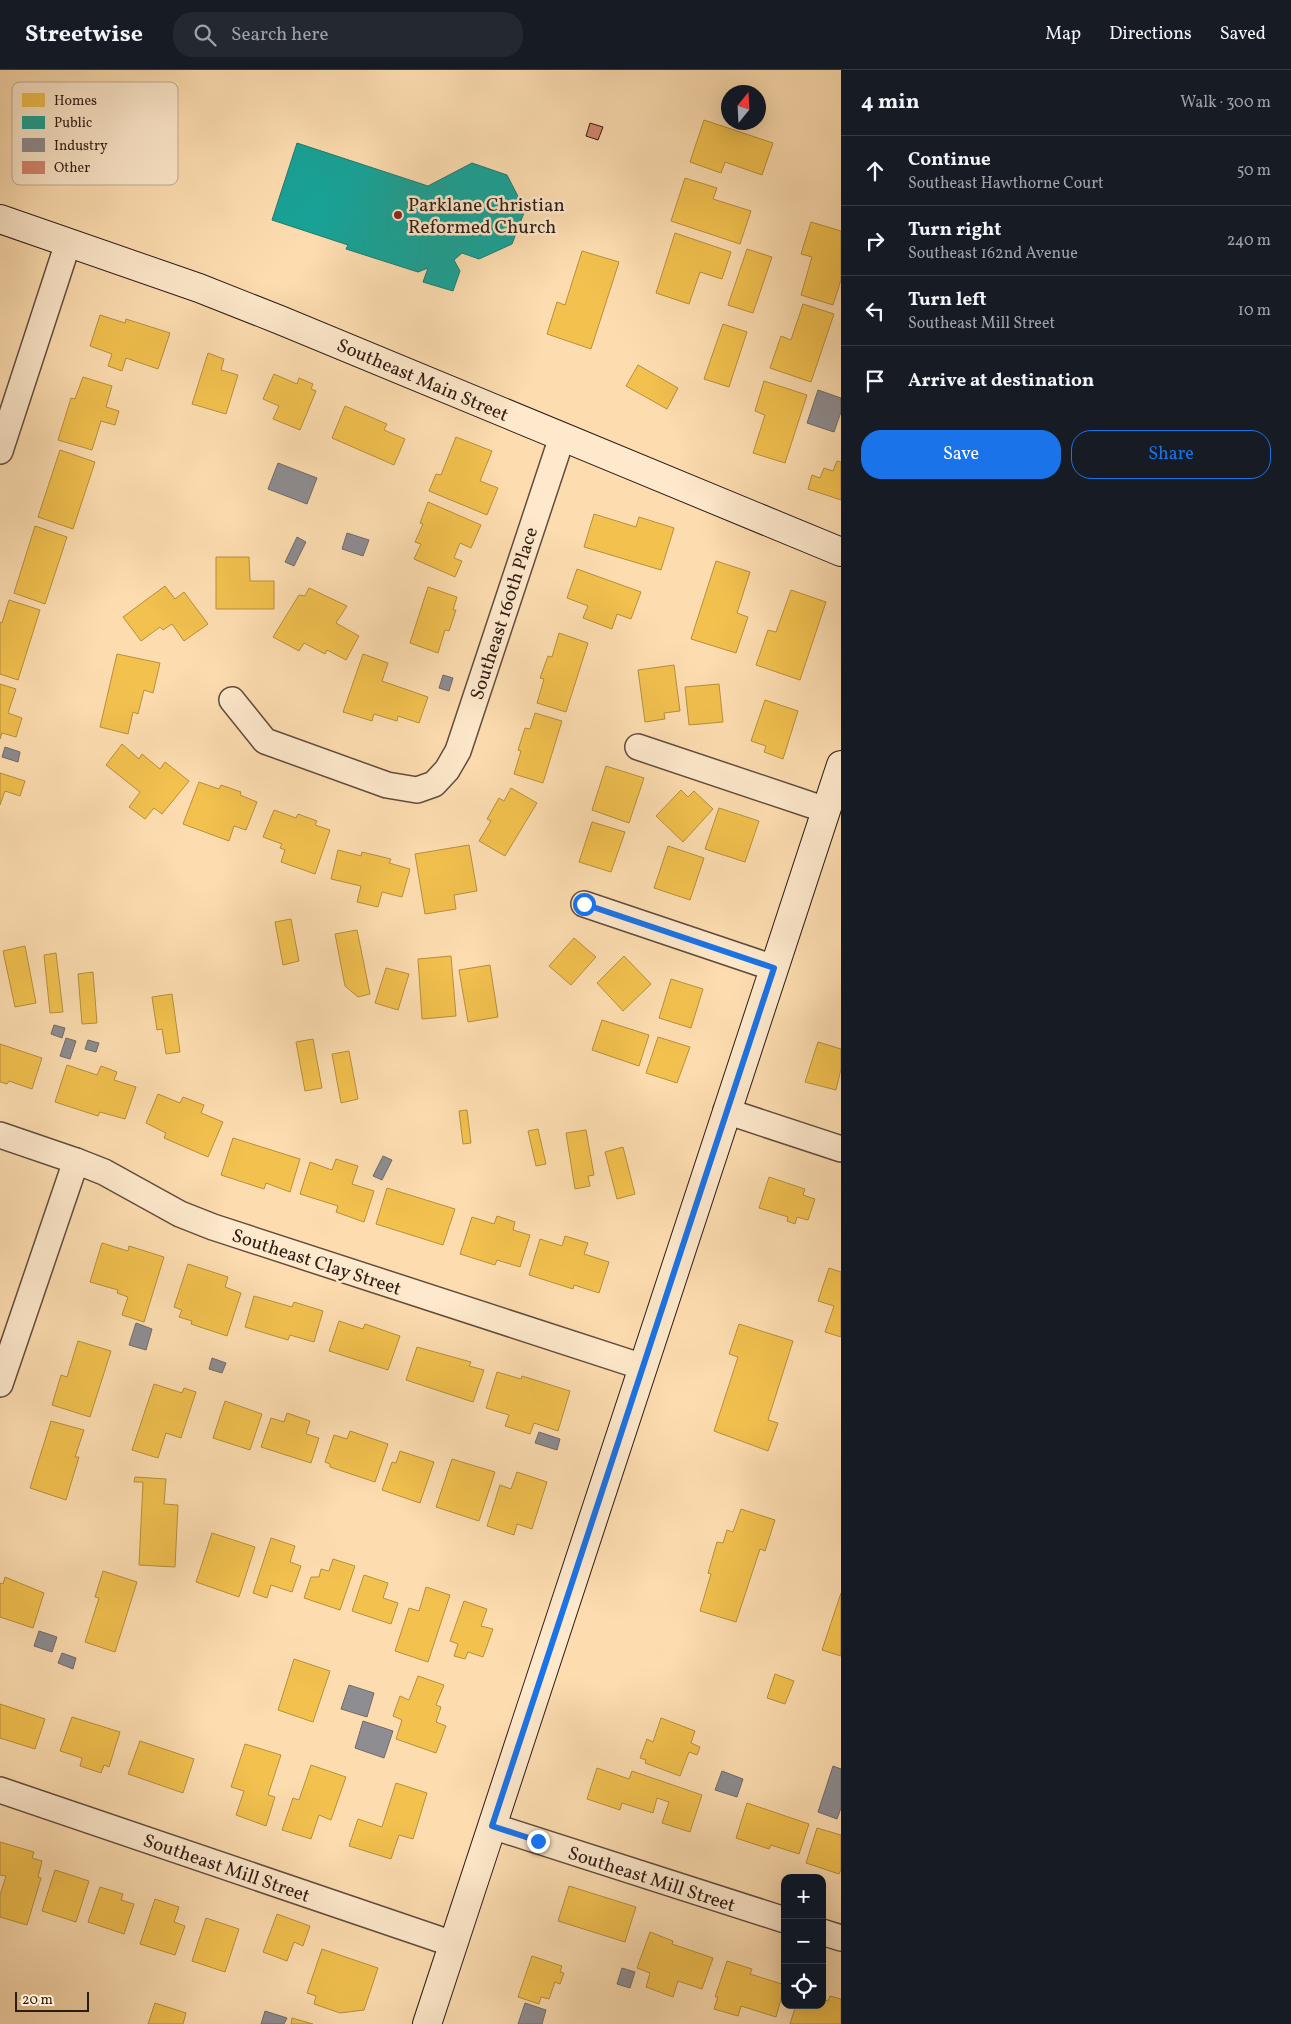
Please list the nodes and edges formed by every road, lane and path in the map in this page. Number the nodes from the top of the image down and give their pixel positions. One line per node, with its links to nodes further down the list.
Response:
1 (0, 219): 2 (main road, Southeast Main Street)
2 (68, 243): 3 (main road, Southeast Main Street); 4 (street)
3 (562, 437): 5 (main road, Southeast Main Street); 6 (street, Southeast 160th Place)
4 (0, 451)
5 (841, 552)
6 (232, 700)
7 (638, 747): 9 (street)
8 (841, 765): 9 (main road)
9 (826, 810): 11 (main road)
10 (584, 904): 11 (street)
11 (774, 968): 12 (main road)
12 (726, 1111): 14 (street); 16 (main road)
13 (0, 1135): 15 (street, Southeast Clay Street)
14 (841, 1149)
15 (76, 1161): 16 (street, Southeast Clay Street); 17 (street)
16 (643, 1366): 19 (main road)
17 (0, 1384)
18 (0, 1790): 23 (street, Southeast Mill Street)
19 (492, 1826): 20 (street, Southeast Mill Street); 23 (main road)
20 (782, 1919)
21 (826, 1933): 22 (street)
22 (841, 1938)
23 (453, 1944): 24 (main road)
24 (427, 2024)

